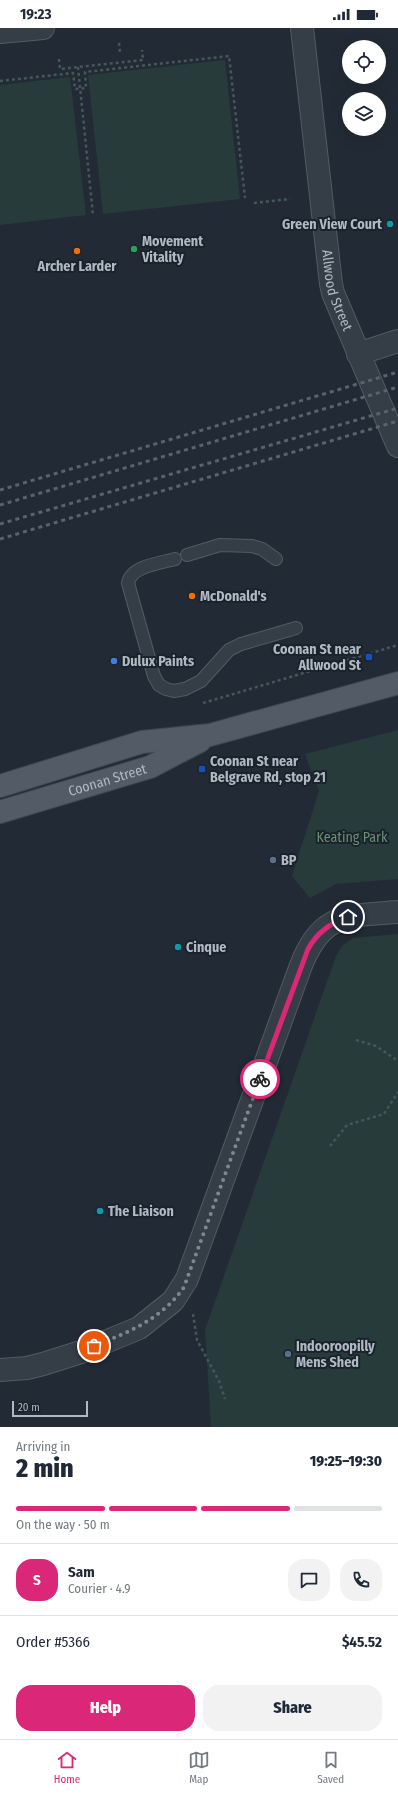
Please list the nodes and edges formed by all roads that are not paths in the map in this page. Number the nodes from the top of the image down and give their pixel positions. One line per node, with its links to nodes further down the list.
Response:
1 (43, 28): 3 (street)
2 (302, 28): 5 (street, Allwood Street)
3 (0, 32)
4 (398, 341): 5 (street)
5 (358, 354): 6 (street, Allwood Street)
6 (398, 446)
7 (187, 555): 9 (lane)
8 (174, 559): 10 (lane)
9 (276, 559)
10 (296, 628)
11 (398, 684): 13 (main road, Coonan Street)
12 (398, 689): 13 (street)
13 (376, 690): 14 (main road, Coonan Street)
14 (210, 735): 15 (main road, Coonan Street); 16 (main road, Coonan Street)
15 (0, 786)
16 (0, 812)
17 (398, 912): 18 (street)
18 (0, 1370)

